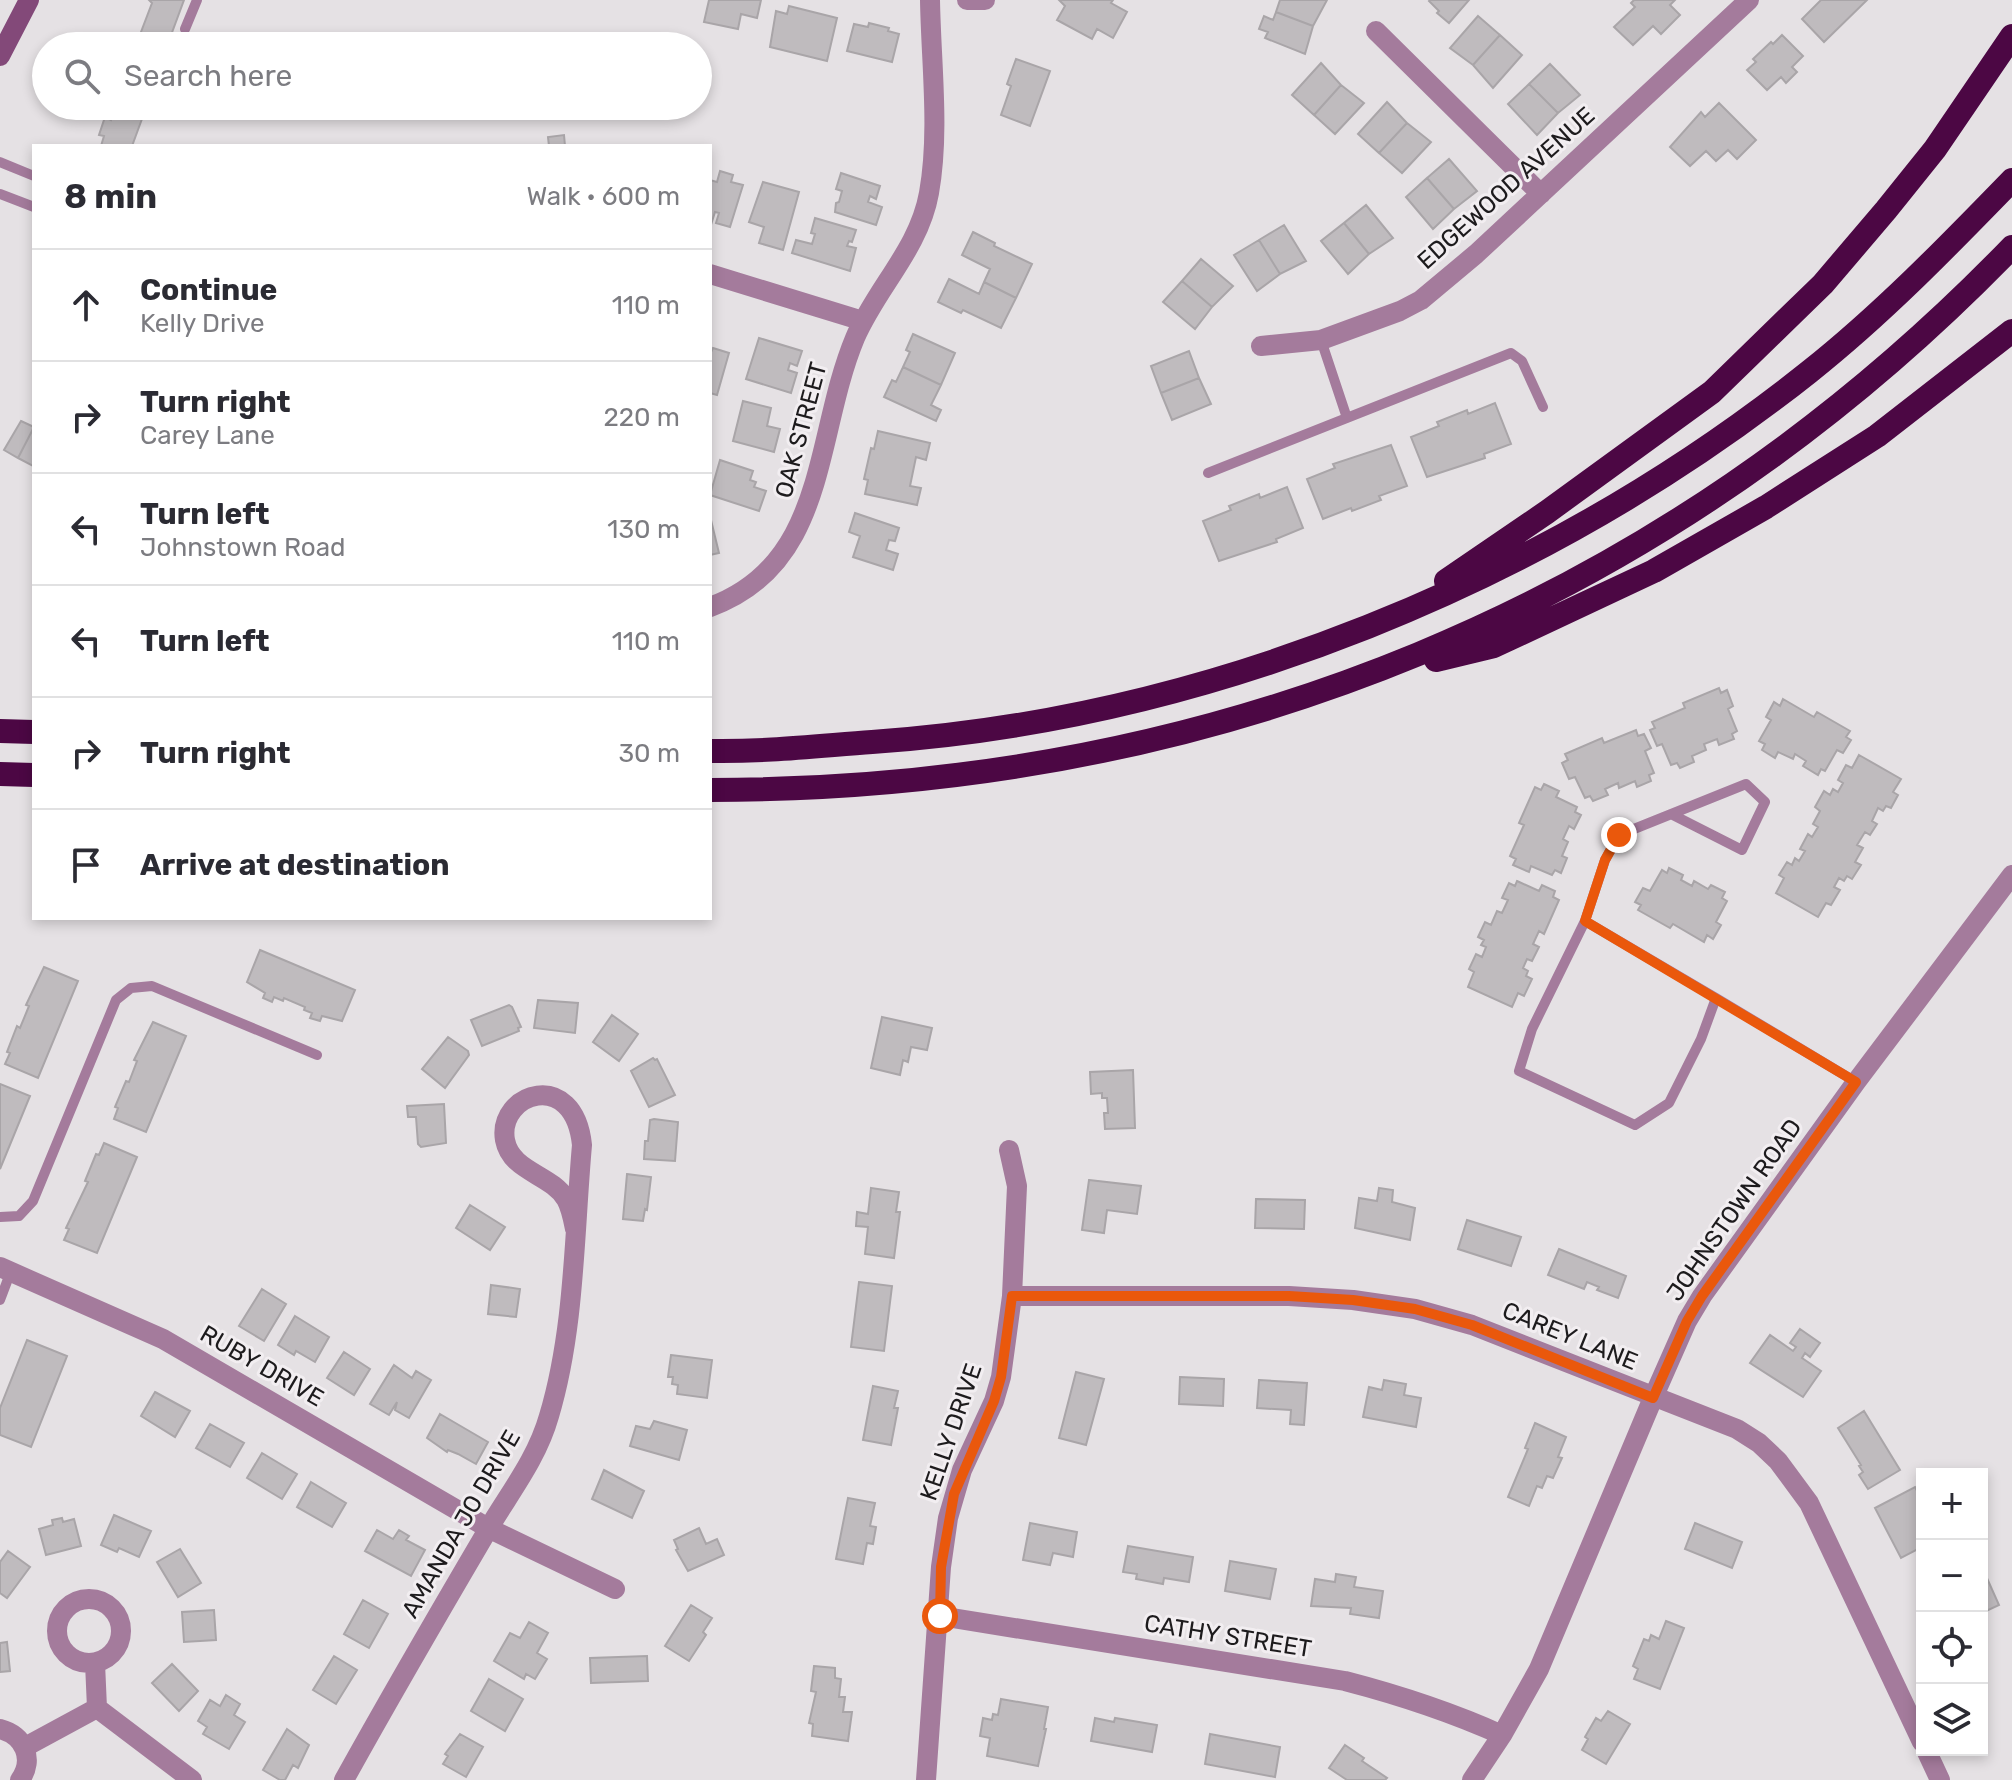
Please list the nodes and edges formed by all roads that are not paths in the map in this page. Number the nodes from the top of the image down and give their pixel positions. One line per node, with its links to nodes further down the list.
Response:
1 (29, 0): 11 (street)
2 (197, 0): 8 (lane)
3 (930, 0): 20 (street, OAK STREET)
4 (967, 0): 5 (street)
5 (985, 0)
6 (1736, 4): 16 (street, EDGEWOOD AVENUE)
7 (2012, 21): 10 (highway)
8 (185, 29)
9 (1376, 31): 16 (street)
10 (2006, 44): 28 (highway)
11 (0, 56)
12 (0, 162): 13 (lane)
13 (32, 175)
14 (2012, 180): 28 (highway)
15 (0, 194): 17 (lane)
16 (1541, 194): 22 (street, EDGEWOOD AVENUE)
17 (32, 206)
18 (2012, 247): 29 (highway)
19 (712, 275): 20 (street)
20 (863, 321): 27 (street, OAK STREET)
21 (2012, 331): 29 (highway)
22 (1321, 340): 23 (street, EDGEWOOD AVENUE); 25 (lane)
23 (1261, 346)
24 (1543, 407): 25 (lane)
25 (1347, 418): 26 (lane)
26 (1208, 473)
27 (712, 606)
28 (1400, 613): 32 (highway)
29 (1364, 676): 35 (highway)
30 (0, 731): 31 (highway)
31 (32, 732)
32 (712, 751)
33 (0, 774): 34 (highway)
34 (32, 775)
35 (712, 790)
36 (1671, 814): 36 (lane); 38 (lane)
37 (2012, 875): 41 (street, JOHNSTOWN ROAD)
38 (1585, 921): 39 (lane); 39 (lane)
39 (1716, 998): 41 (lane)
40 (317, 1055): 43 (lane)
41 (1856, 1082): 48 (street, JOHNSTOWN ROAD)
42 (1009, 1150): 46 (street, KELLY DRIVE)
43 (0, 1217)
44 (575, 1229): 44 (street, AMANDA JO DRIVE); 49 (street, AMANDA JO DRIVE)
45 (6, 1269): 47 (lane); 49 (street, RUBY DRIVE)
46 (1012, 1296): 48 (street, CAREY LANE); 51 (street, KELLY DRIVE)
47 (0, 1300)
48 (1653, 1398): 55 (street, CAREY LANE); 56 (street, JOHNSTOWN ROAD)
49 (488, 1528): 50 (street, RUBY DRIVE); 61 (street, AMANDA JO DRIVE)
50 (615, 1589)
51 (940, 1616): 56 (street, CATHY STREET); 62 (street, KELLY DRIVE)
52 (95, 1663): 53 (street)
53 (97, 1708): 57 (street); 60 (street)
54 (0, 1729): 57 (street)
55 (1916, 1729)
56 (1502, 1735): 63 (street, JOHNSTOWN ROAD)
57 (25, 1747): 59 (street)
58 (1929, 1756): 64 (street)
59 (20, 1780)
60 (192, 1780)
61 (344, 1780)
62 (926, 1780)
63 (1472, 1780)
64 (1940, 1780)

